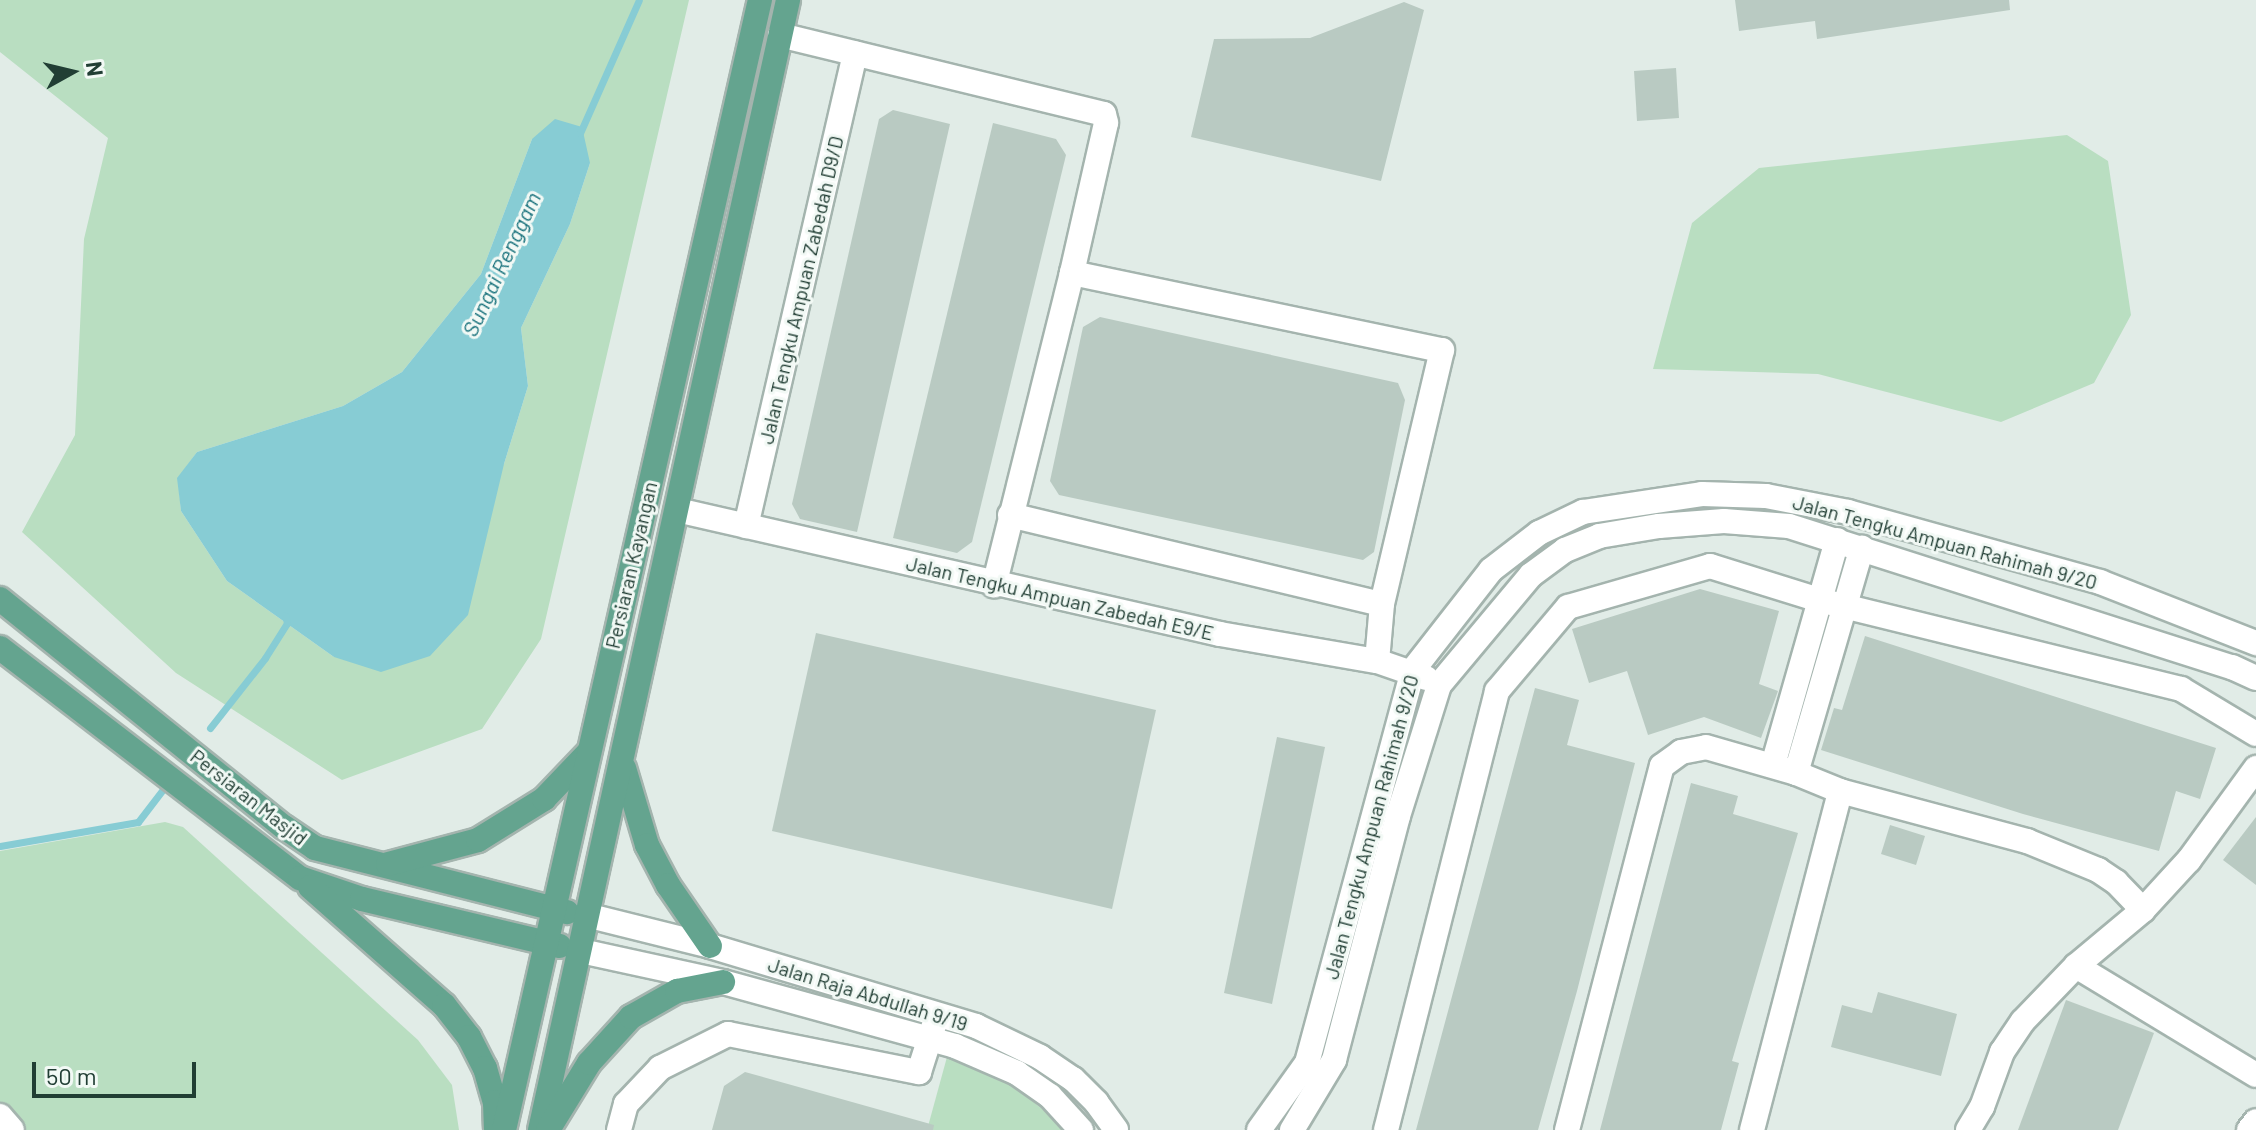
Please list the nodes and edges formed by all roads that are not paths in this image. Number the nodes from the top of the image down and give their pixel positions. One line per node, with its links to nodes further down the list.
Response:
1 (760, 0): 23 (main road, Persiaran Kayangan)
2 (788, 0): 3 (main road, Persiaran Kayangan)
3 (780, 35): 4 (street); 6 (main road, Persiaran Kayangan)
4 (855, 53): 5 (street); 8 (street, Jalan Tengku Ampuan Zabedah D9/D)
5 (1072, 273): 7 (street); 14 (street)
6 (677, 510): 8 (street, Jalan Tengku Ampuan Zabedah E9/E); 24 (main road, Persiaran Kayangan)
7 (1010, 515): 11 (street); 14 (street)
8 (746, 526): 11 (street, Jalan Tengku Ampuan Zabedah E9/E)
9 (1837, 540): 10 (street, Jalan Tengku Ampuan Rahimah 9/20); 13 (street); 21 (street, Jalan Tengku Ampuan Rahimah 9/20)
10 (1862, 547): 15 (street); 20 (street, Jalan Tengku Ampuan Rahimah 9/20)
11 (994, 585): 18 (street, Jalan Tengku Ampuan Zabedah E9/E)
12 (0, 599): 29 (main road, Persiaran Masjid)
13 (1819, 600): 15 (street); 25 (street); 54 (street)
14 (1382, 604): 18 (street)
15 (1846, 607): 22 (street); 27 (street)
16 (2256, 643): 19 (street, Jalan Tengku Ampuan Rahimah 9/20)
17 (0, 648): 30 (main road, Persiaran Masjid)
18 (1377, 661): 19 (street, Jalan Tengku Ampuan Zabedah E9/E)
19 (1413, 670): 21 (street, Jalan Tengku Ampuan Zabedah E9/E); 52 (street, Jalan Tengku Ampuan Rahimah 9/20)
20 (2256, 678)
21 (1439, 685): 53 (street, Jalan Tengku Ampuan Rahimah 9/20)
22 (2256, 734)
23 (588, 753): 29 (main road); 31 (main road, Persiaran Kayangan)
24 (623, 761): 33 (main road, Persiaran Kayangan); 35 (main road)
25 (1773, 765): 27 (street); 55 (street)
26 (2256, 768): 32 (street)
27 (1796, 773): 28 (street)
28 (1840, 791): 32 (street); 56 (street)
29 (382, 866): 31 (main road, Persiaran Masjid)
30 (300, 878): 34 (main road, Persiaran Masjid); 45 (main road)
31 (554, 910): 33 (main road, Persiaran Masjid); 34 (main road, Persiaran Kayangan)
32 (2143, 910): 37 (street)
33 (590, 916): 35 (street, Jalan Raja Abdullah 9/19); 36 (main road, Persiaran Kayangan)
34 (547, 944): 36 (main road, Persiaran Masjid); 46 (main road, Persiaran Kayangan)
35 (710, 946): 39 (street, Jalan Raja Abdullah 9/19)
36 (581, 951): 38 (street, Jalan Raja Abdullah 9/19); 47 (main road, Persiaran Kayangan)
37 (2076, 966): 41 (street); 57 (street)
38 (723, 982): 40 (street, Jalan Raja Abdullah 9/19); 48 (main road)
39 (937, 1015): 40 (street); 51 (street, Jalan Raja Abdullah 9/19)
40 (930, 1039): 49 (street); 50 (street, Jalan Raja Abdullah 9/19)
41 (2256, 1075)
42 (0, 1116): 44 (street)
43 (2256, 1121): 58 (street)
44 (12, 1130)
45 (496, 1130)
46 (504, 1130)
47 (540, 1130)
48 (548, 1130)
49 (619, 1130)
50 (1081, 1130)
51 (1116, 1130)
52 (1259, 1130)
53 (1292, 1130)
54 (1386, 1130)
55 (1567, 1130)
56 (1752, 1130)
57 (1968, 1130)
58 (2249, 1130)

